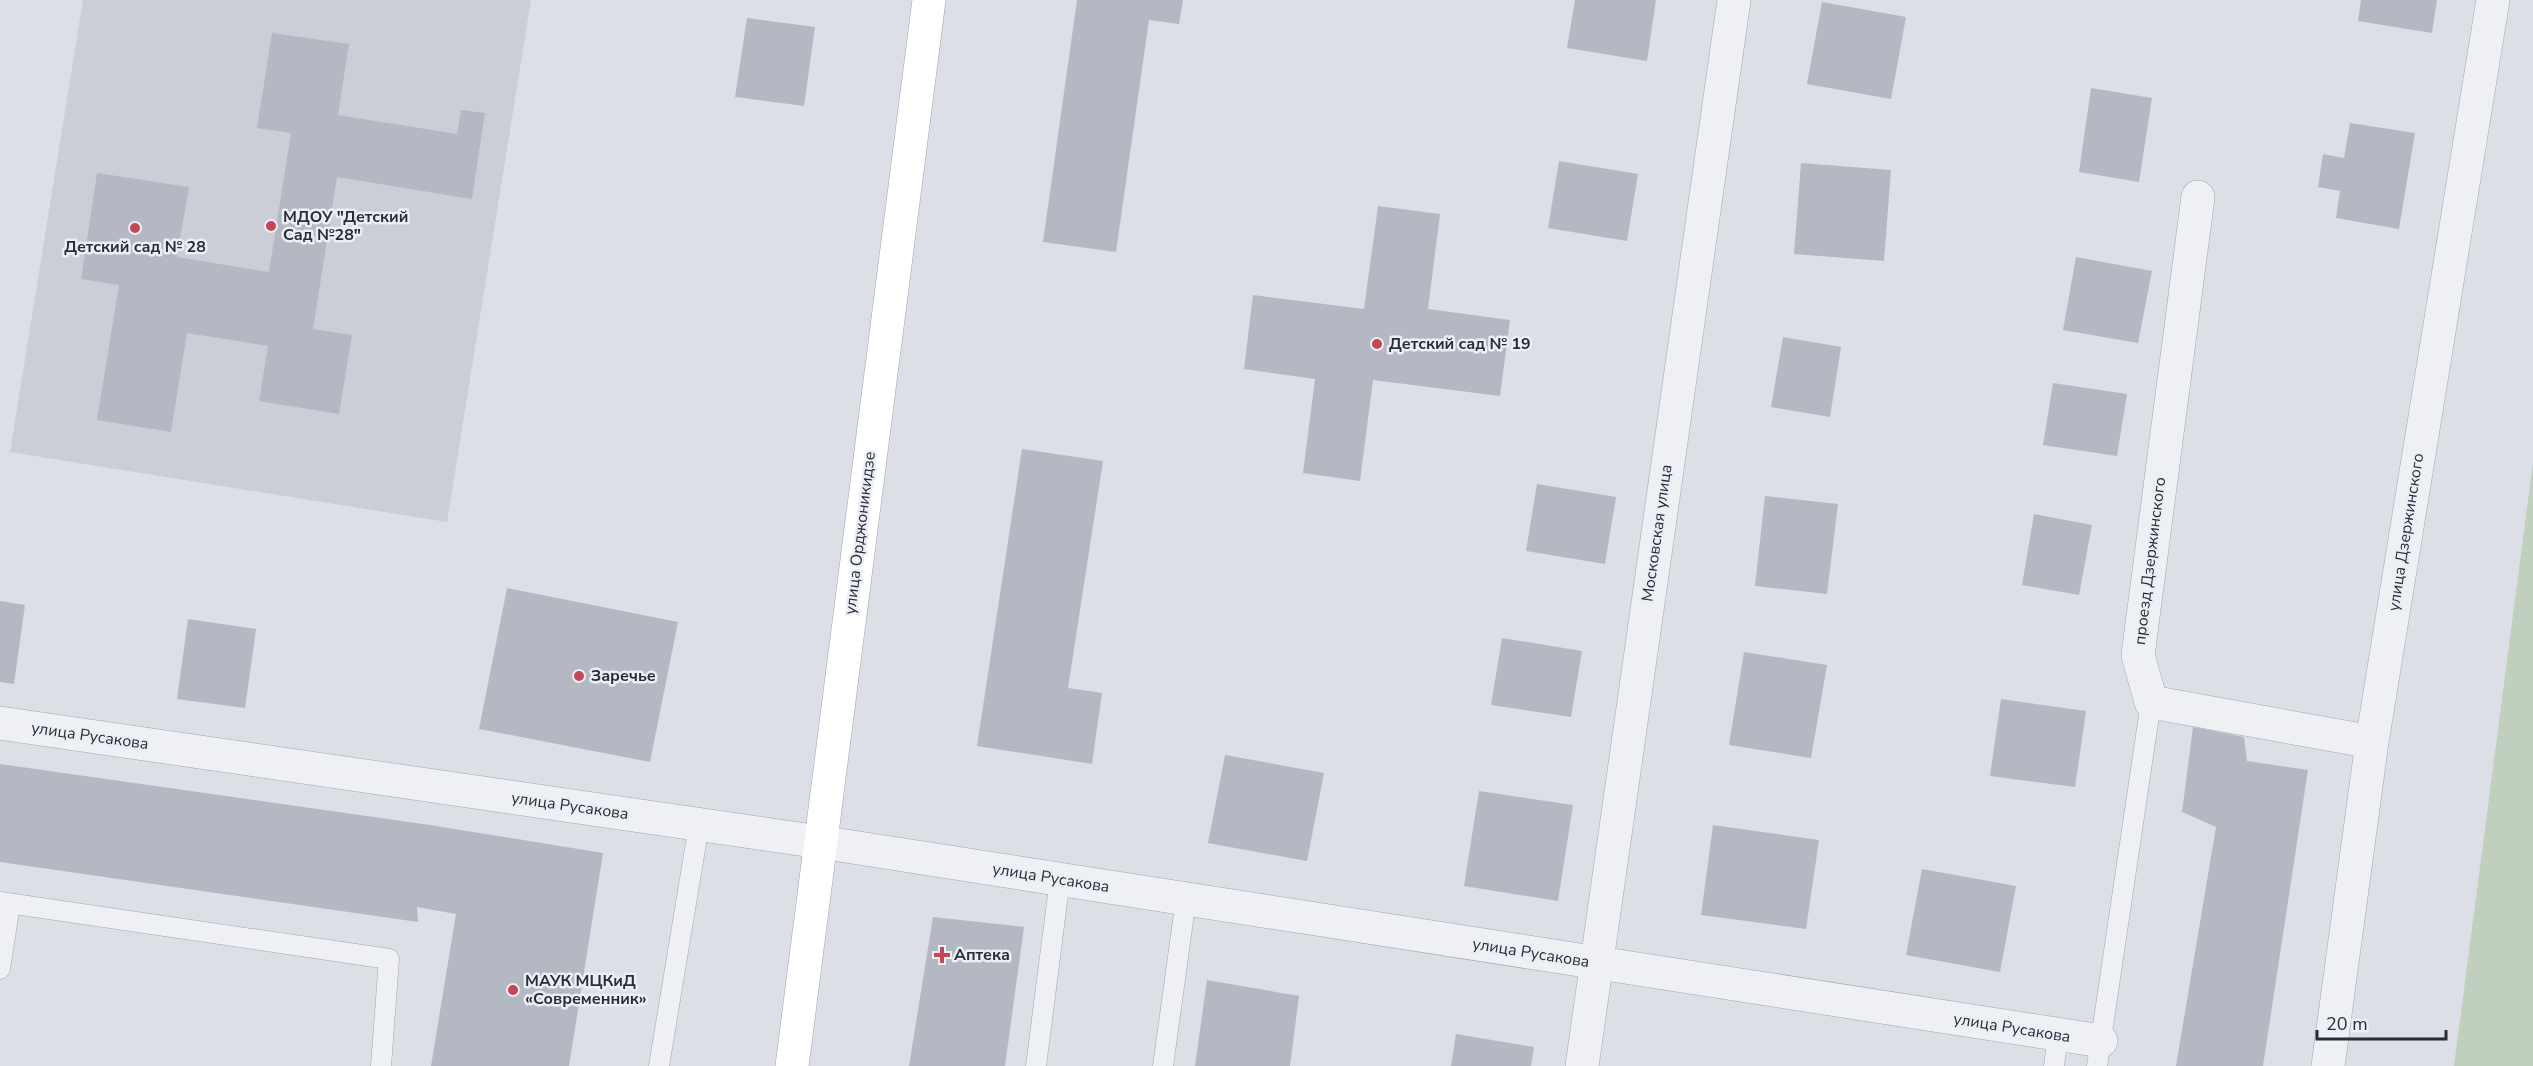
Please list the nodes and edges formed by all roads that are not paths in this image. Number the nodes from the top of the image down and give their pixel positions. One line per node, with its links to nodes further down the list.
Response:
1 (929, 0): 9 (main road, улица Орджоникидзе)
2 (1734, 0): 13 (street, Московская улица)
3 (2493, 0): 7 (street, улица Дзержинского)
4 (2198, 197): 5 (street, проезд Дзержинского)
5 (2151, 702): 7 (street); 16 (lane)
6 (0, 723): 8 (street, улица Русакова)
7 (2372, 742): 23 (street, улица Дзержинского)
8 (699, 825): 9 (street, улица Русакова); 18 (lane)
9 (820, 842): 10 (street, улица Русакова); 19 (main road, улица Орджоникидзе)
10 (1060, 879): 11 (street, улица Русакова); 20 (lane)
11 (1186, 899): 13 (street, улица Русакова); 21 (lane)
12 (5, 903): 14 (lane); 17 (lane)
13 (1596, 963): 15 (street, улица Русакова); 22 (street, Московская улица)
14 (0, 969)
15 (2056, 1050): 16 (street, улица Русакова)
16 (2099, 1054)
17 (381, 1066)
18 (659, 1066)
19 (792, 1066)
20 (1036, 1066)
21 (1163, 1066)
22 (1582, 1066)
23 (2328, 1066)

